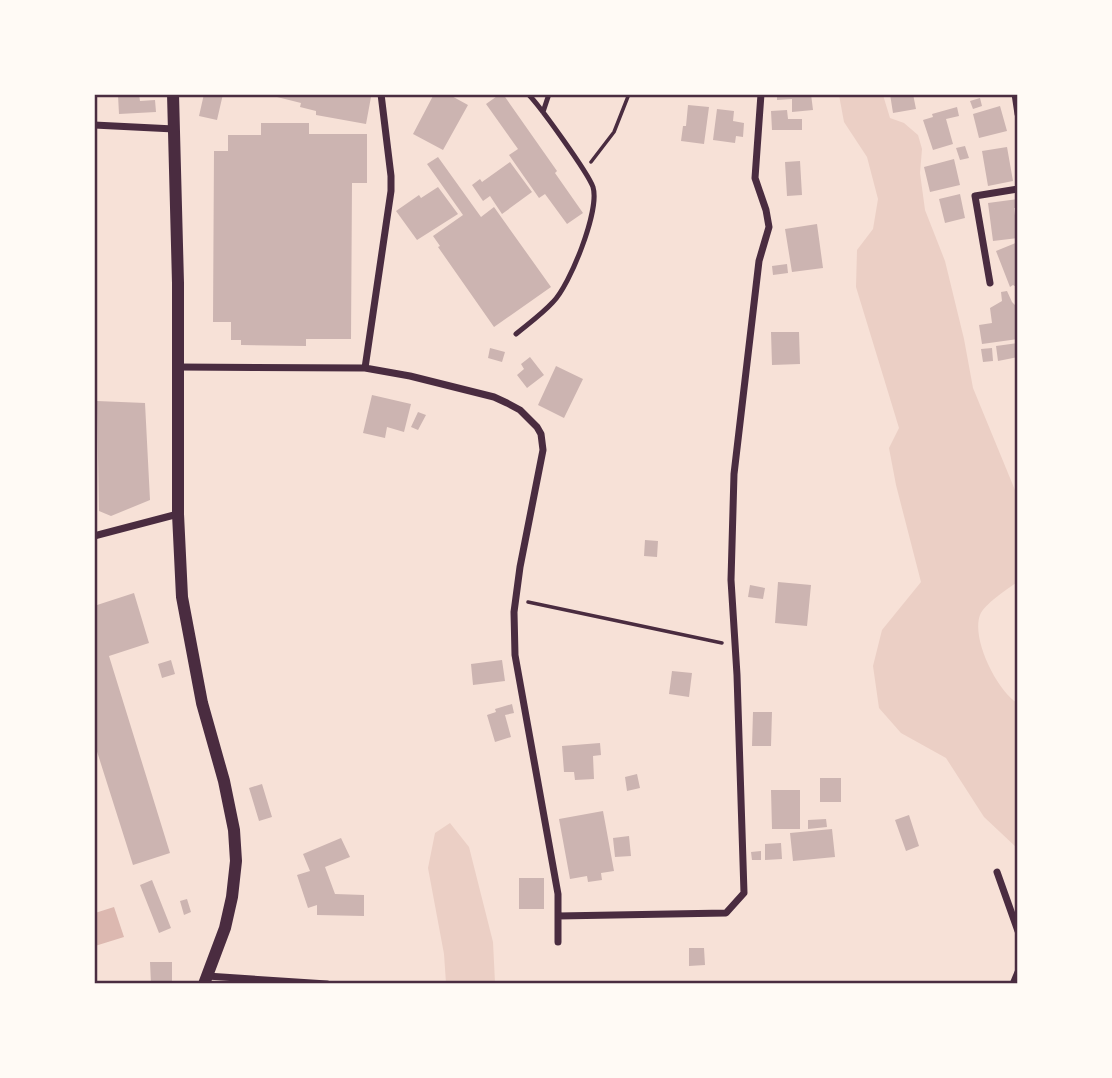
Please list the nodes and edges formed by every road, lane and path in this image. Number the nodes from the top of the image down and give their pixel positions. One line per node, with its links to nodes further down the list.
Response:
1 (173, 94): 11 (street)
2 (380, 94): 17 (street)
3 (528, 94): 8 (lane)
4 (548, 94): 8 (lane)
5 (629, 94): 12 (path)
6 (761, 94): 21 (street)
7 (1015, 94): 9 (street)
8 (543, 112): 12 (lane)
9 (1017, 114)
10 (94, 125): 11 (street)
11 (174, 129): 16 (street)
12 (583, 171): 15 (lane)
13 (1017, 189): 14 (street)
14 (990, 283)
15 (516, 334)
16 (177, 367): 17 (street); 18 (street)
17 (365, 368): 20 (street)
18 (178, 514): 19 (street); 27 (street)
19 (94, 536)
20 (516, 599): 21 (path); 23 (street)
21 (735, 646): 23 (street)
22 (997, 872): 24 (street)
23 (558, 916): 25 (street)
24 (1017, 931)
25 (558, 942)
26 (1017, 972): 29 (street)
27 (206, 980): 28 (street)
28 (327, 984)
29 (1013, 984)

